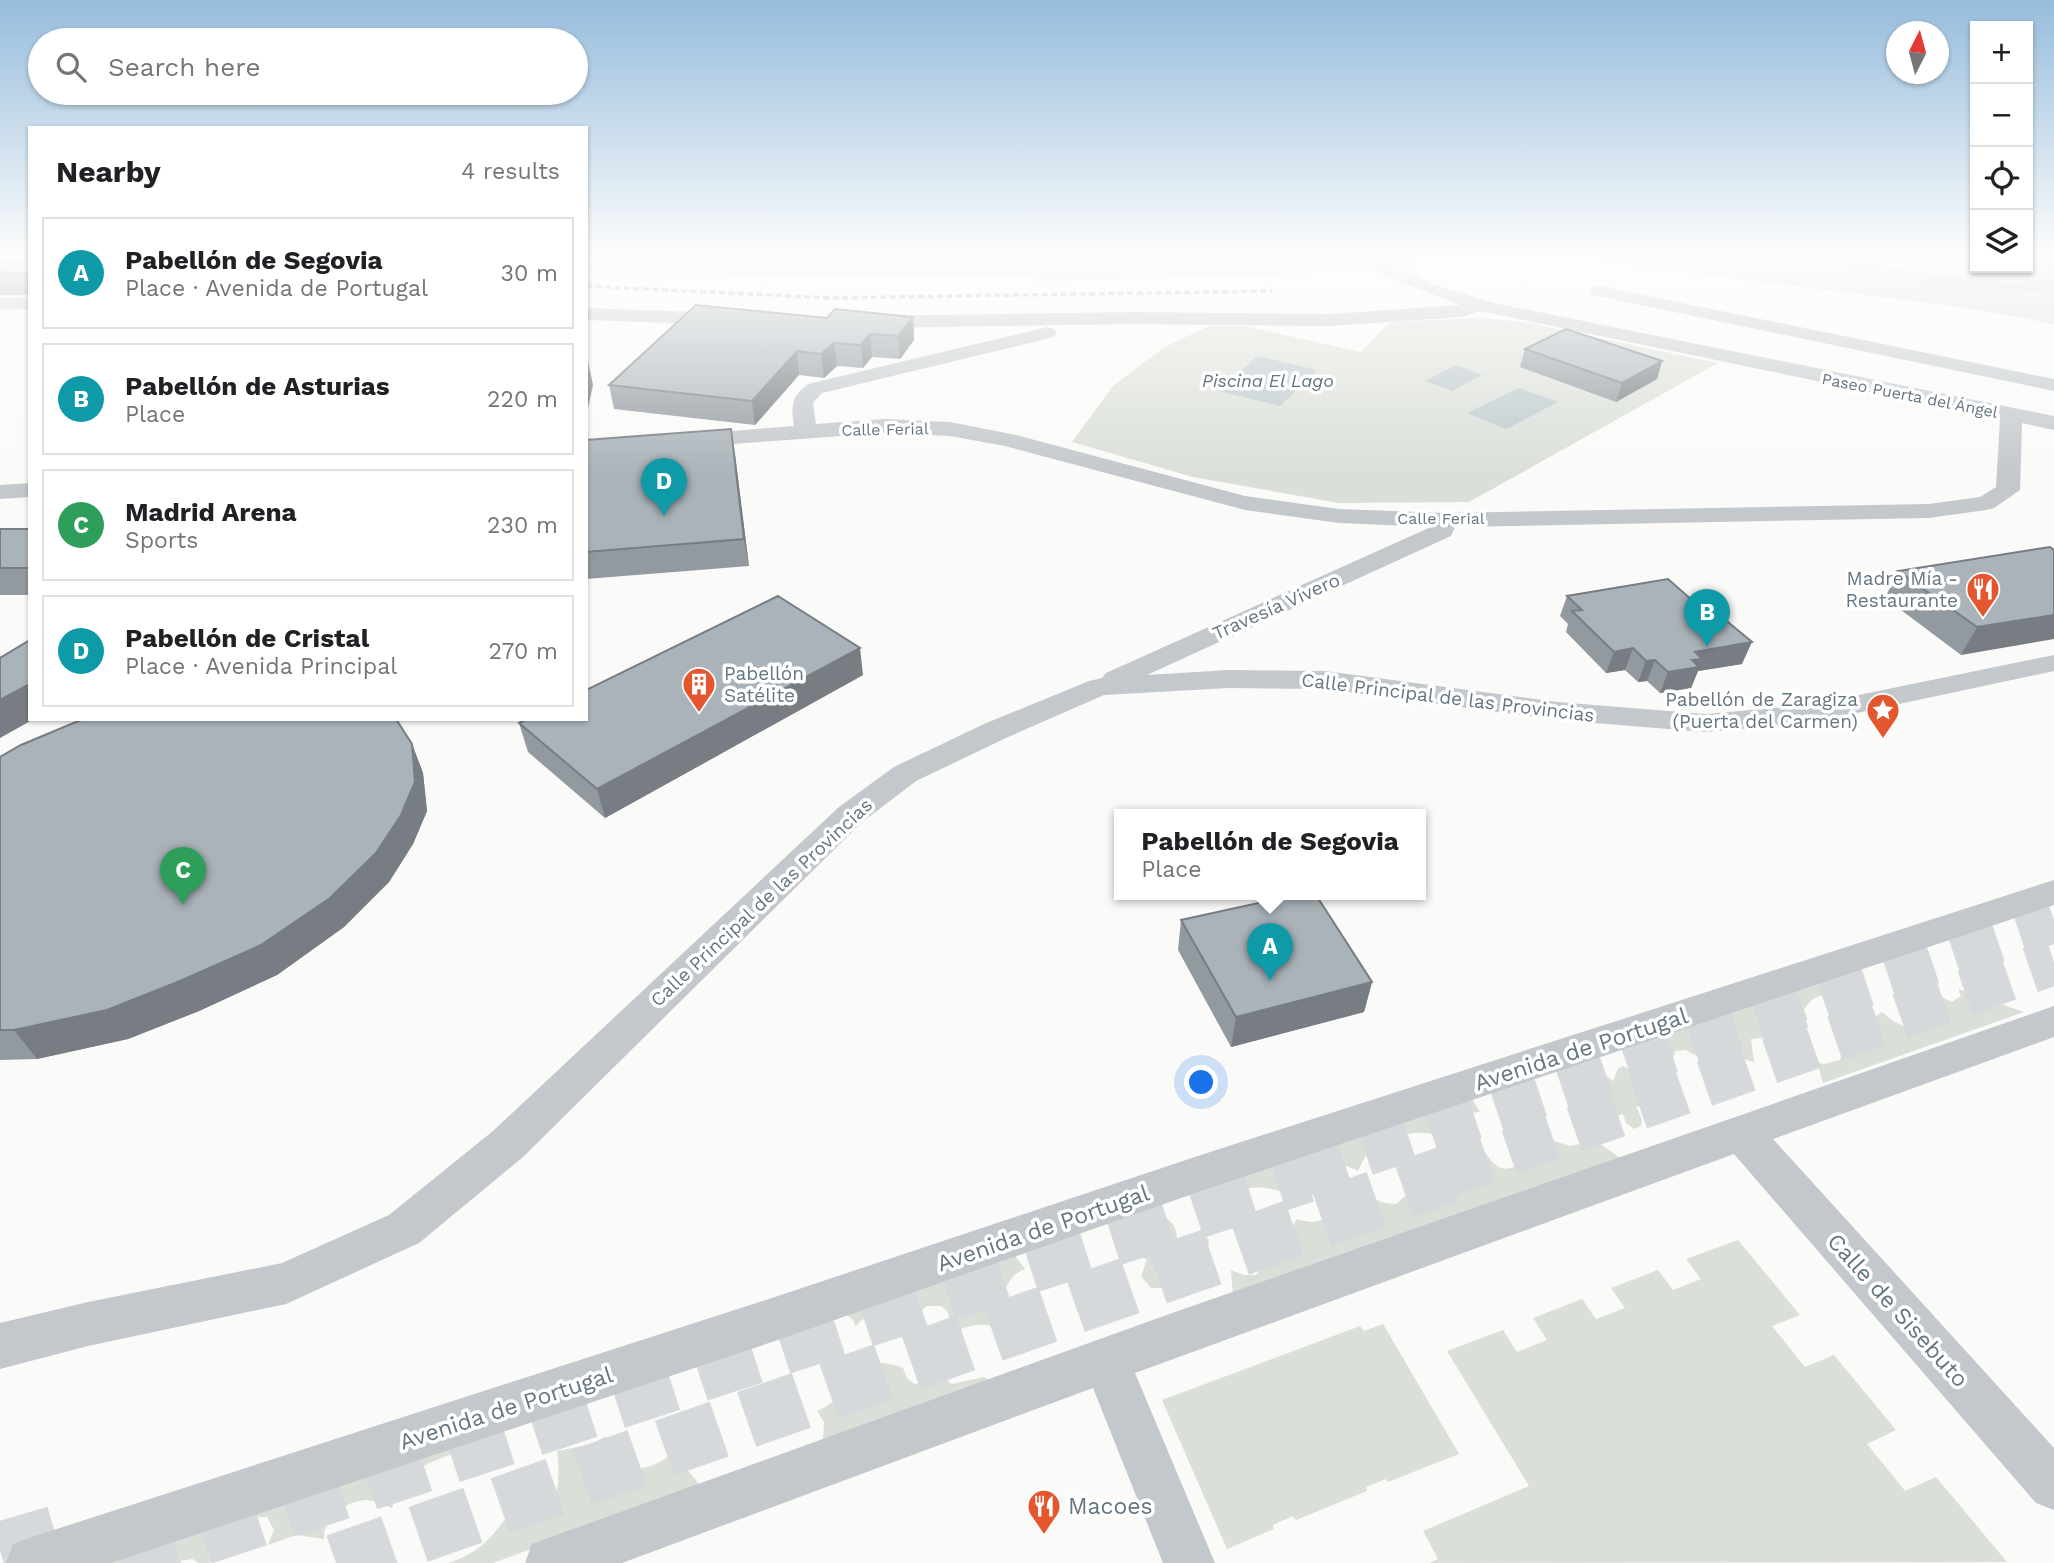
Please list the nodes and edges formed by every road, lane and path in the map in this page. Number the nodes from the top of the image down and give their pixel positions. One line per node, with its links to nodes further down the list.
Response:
1 (1064, 329): 9 (street)
2 (1596, 329): 5 (street, Paseo Puerta del Ángel)
3 (1779, 329): 4 (street)
4 (1784, 330): 5 (street); 6 (street)
5 (1766, 366): 7 (street, Paseo Puerta del Ángel)
6 (2054, 385)
7 (2011, 415): 8 (street, Paseo Puerta del Ángel); 13 (street, Calle Ferial)
8 (2054, 423)
9 (806, 432): 10 (street, Calle Ferial); 13 (street, Calle Ferial)
10 (665, 442)
11 (28, 490): 12 (street)
12 (0, 492)
13 (1445, 520): 15 (street, Travesía Vivero)
14 (2054, 663): 15 (street, Calle Principal de las Provincias)
15 (1099, 687): 19 (street, Calle Principal de las Provincias)
16 (2054, 892): 22 (street, Avenida de Portugal)
17 (2054, 1021): 18 (street)
18 (1742, 1134): 20 (street); 21 (street, Calle de Sisebuto)
19 (0, 1346)
20 (1106, 1361): 23 (street); 24 (street)
21 (2054, 1485)
22 (32, 1563)
23 (551, 1563)
24 (1189, 1563)

